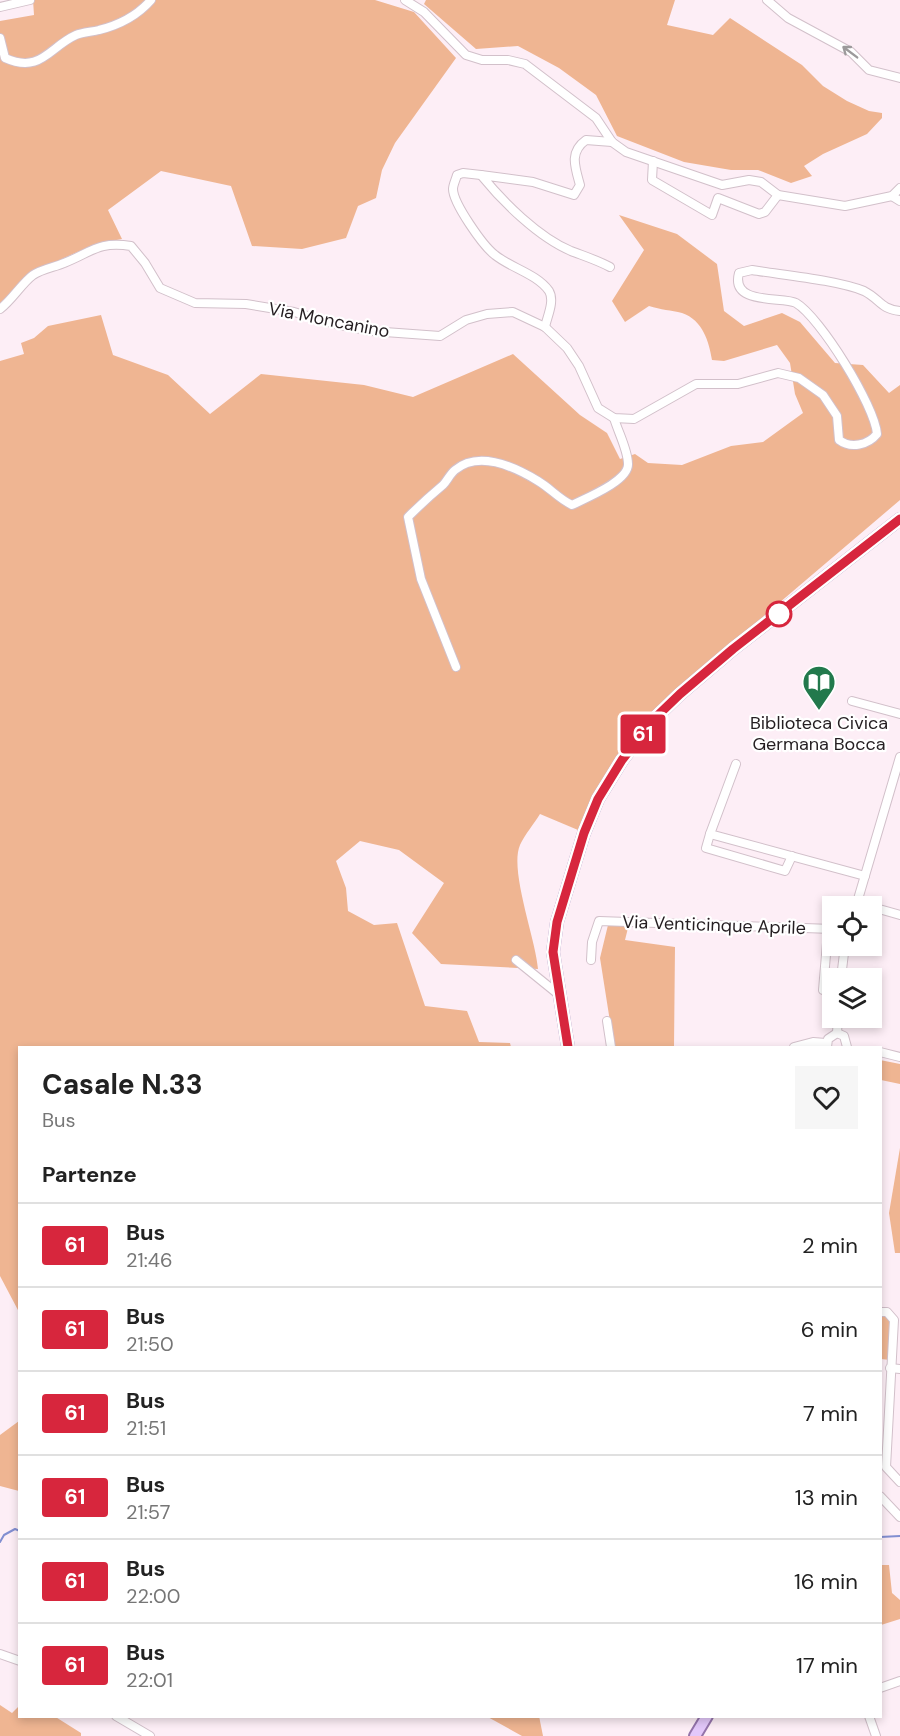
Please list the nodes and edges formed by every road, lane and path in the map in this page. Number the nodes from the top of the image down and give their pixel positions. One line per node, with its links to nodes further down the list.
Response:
1 (30, 0): 5 (street)
2 (151, 0): 6 (street)
3 (405, 0): 8 (street)
4 (767, 0): 7 (street, one-way to 4)
5 (0, 6)
6 (0, 38)
7 (900, 78)
8 (612, 142): 9 (street); 10 (street)
9 (653, 161): 12 (street); 12 (street)
10 (480, 175): 15 (street); 18 (street)
11 (900, 188): 13 (street)
12 (778, 195): 13 (street)
13 (892, 196): 14 (street)
14 (900, 201)
15 (610, 267)
16 (0, 309): 18 (street, Via Moncanino)
17 (900, 310): 19 (street)
18 (545, 327): 19 (street, Via Moncanino)
19 (614, 418): 21 (street)
20 (900, 519): 37 (main road)
21 (456, 667)
22 (852, 701): 23 (street)
23 (900, 714)
24 (900, 757): 30 (street)
25 (736, 764): 26 (street)
26 (710, 834): 27 (street); 29 (street)
27 (751, 845): 28 (street); 29 (street)
28 (792, 856): 29 (street); 30 (street)
29 (746, 860)
30 (865, 876): 31 (street)
31 (859, 896)
32 (882, 910): 33 (street)
33 (900, 915)
34 (822, 929): 36 (street, Via Venticinque Aprile)
35 (516, 960): 37 (street)
36 (591, 960)
37 (558, 994): 42 (main road)
38 (606, 1021): 43 (street)
39 (837, 1028): 40 (street)
40 (837, 1033): 41 (street); 45 (street)
41 (827, 1045): 44 (street)
42 (568, 1046)
43 (611, 1046)
44 (798, 1046)
45 (850, 1046)
46 (882, 1052): 47 (street)
47 (900, 1057)
48 (882, 1312): 49 (street)
49 (890, 1368): 50 (street); 51 (street)
50 (900, 1369)
51 (900, 1482)
52 (882, 1498): 53 (street)
53 (900, 1517)
54 (0, 1654): 55 (street)
55 (18, 1660)
56 (900, 1682): 57 (street)
57 (882, 1687)
58 (119, 1718): 61 (street)
59 (706, 1718): 62 (main road)
60 (870, 1718): 63 (street)
61 (150, 1736)
62 (695, 1736)
63 (876, 1736)

